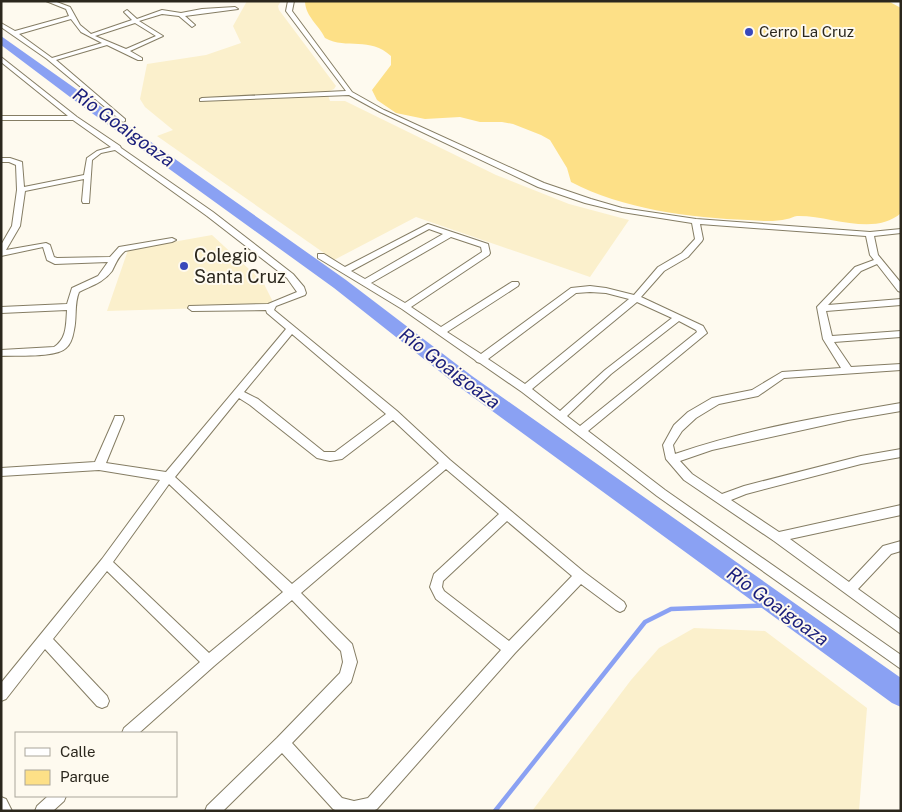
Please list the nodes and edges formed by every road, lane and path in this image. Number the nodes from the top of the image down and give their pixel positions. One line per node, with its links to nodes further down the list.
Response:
1 (48, 1): 6 (street)
2 (291, 1): 17 (street)
3 (235, 9): 5 (street)
4 (127, 12): 7 (street)
5 (181, 15): 7 (street); 9 (street)
6 (73, 17): 10 (street); 11 (street)
7 (136, 21): 11 (street); 13 (street)
8 (1, 25): 10 (street)
9 (192, 25)
10 (15, 33): 16 (street)
11 (92, 35): 12 (street)
12 (108, 43): 13 (street); 16 (street)
13 (127, 50): 15 (street)
14 (1, 59): 20 (street)
15 (140, 59)
16 (51, 60): 21 (street)
17 (350, 93): 18 (street); 27 (street)
18 (202, 100)
19 (1, 118): 20 (street)
20 (75, 118): 22 (street)
21 (123, 120)
22 (118, 147): 24 (street); 43 (street)
23 (1, 160): 25 (street)
24 (88, 176): 25 (street); 26 (street)
25 (21, 190): 32 (street)
26 (86, 201)
27 (696, 221): 30 (street); 40 (street)
28 (901, 231): 30 (street)
29 (450, 232): 36 (street); 37 (street); 44 (street)
30 (870, 234): 35 (street)
31 (172, 240): 34 (street)
32 (1, 253): 34 (street)
33 (321, 256): 36 (street)
34 (113, 259): 42 (street)
35 (878, 262): 39 (street); 46 (street)
36 (346, 270): 37 (street)
37 (366, 282): 44 (street)
38 (515, 284): 50 (street)
39 (901, 289)
40 (636, 298): 48 (street); 54 (street); 57 (street)
41 (901, 302): 46 (street)
42 (70, 307): 47 (street); 53 (street)
43 (270, 307): 45 (street); 49 (street)
44 (405, 307): 50 (street)
45 (192, 308)
46 (821, 308): 52 (street)
47 (1, 310)
48 (679, 317): 61 (street); 63 (street)
49 (291, 328): 58 (street); 60 (street)
50 (440, 332): 54 (street)
51 (901, 334): 52 (street)
52 (828, 339): 56 (street)
53 (1, 354)
54 (480, 360): 57 (street)
55 (901, 367): 56 (street)
56 (847, 369): 65 (street)
57 (525, 389): 61 (street)
58 (237, 392): 60 (street); 69 (street)
59 (901, 408): 65 (street)
60 (393, 414): 66 (street)
61 (560, 417): 63 (street)
62 (119, 419): 67 (street)
63 (580, 431): 84 (street)
64 (901, 453): 70 (street)
65 (673, 459): 70 (street)
66 (446, 463): 72 (street); 78 (street)
67 (99, 466): 68 (street); 69 (street)
68 (1, 472)
69 (168, 477): 75 (street); 78 (street)
70 (722, 499): 73 (street)
71 (901, 510): 73 (street)
72 (507, 514): 76 (street); 82 (street)
73 (778, 537): 77 (street)
74 (901, 546): 77 (street)
75 (106, 563): 81 (street); 83 (street)
76 (580, 576): 79 (street); 82 (street)
77 (849, 590): 80 (street)
78 (292, 592): 83 (street); 88 (street)
79 (620, 606)
80 (901, 628)
81 (45, 639): 85 (street); 86 (street)
82 (510, 649): 88 (street)
83 (209, 662): 87 (street)
84 (901, 663)
85 (1, 694)
86 (102, 701)
87 (130, 732)
88 (282, 743): 93 (street)
89 (58, 797): 92 (street)
90 (1, 804): 91 (street)
91 (5, 811)
92 (42, 811)
93 (212, 811)

